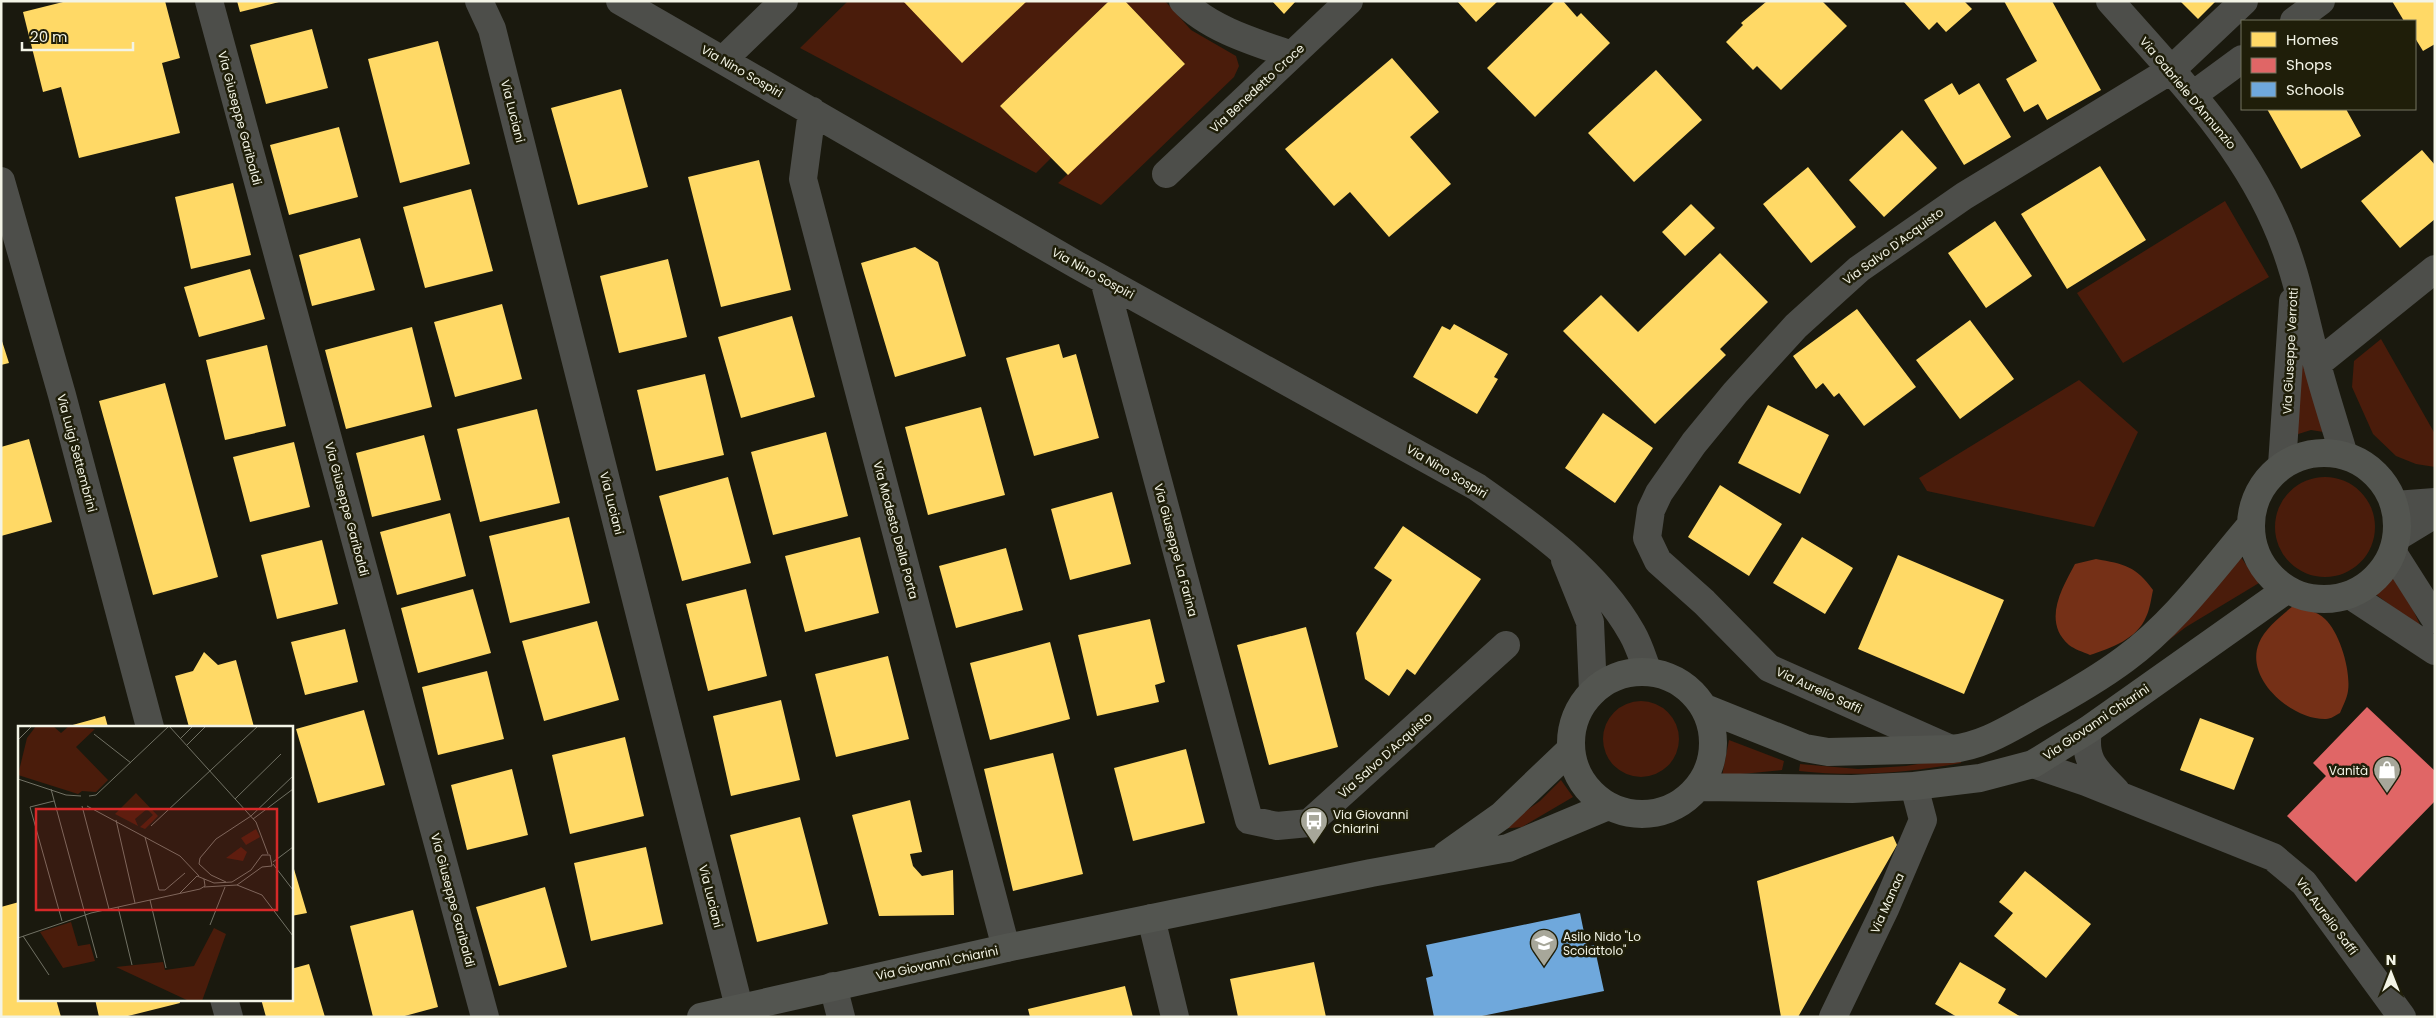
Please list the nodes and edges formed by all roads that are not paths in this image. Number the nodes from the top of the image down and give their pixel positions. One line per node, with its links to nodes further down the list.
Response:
1 (208, 1): 57 (street, Via Giuseppe Garibaldi)
2 (479, 1): 55 (street, Via Luciani)
3 (620, 1): 12 (street, Via Nino Sospiri)
4 (784, 1): 12 (street)
5 (1183, 1): 11 (street)
6 (1349, 1): 11 (street, Via Benedetto Croce)
7 (2110, 1): 14 (street, Via Gabriele D'Annunzio)
8 (2244, 1): 14 (street, Via Salvo D'Acquisto)
9 (2321, 1): 10 (street)
10 (2295, 20)
11 (1292, 55): 17 (street, Via Benedetto Croce)
12 (723, 60): 16 (street, Via Nino Sospiri)
13 (2241, 60): 15 (street)
14 (2171, 70): 15 (street, Via Gabriele D'Annunzio); 29 (street, Via Salvo D'Acquisto)
15 (2193, 95): 20 (street, Via Gabriele D'Annunzio)
16 (812, 111): 21 (street, Via Nino Sospiri); 52 (street, Via Modesto Della Porta)
17 (1166, 174)
18 (1, 181): 40 (street, Via Luigi Settembrini)
19 (2435, 269): 22 (street)
20 (2294, 272): 22 (street, Via Giuseppe Verrotti); 24 (street, Via Giuseppe Verrotti)
21 (1104, 280): 31 (street, Via Nino Sospiri); 49 (street, Via Giuseppe La Farina)
22 (2317, 364): 23 (street, Via Giuseppe Verrotti)
23 (2344, 455): 24 (main road); 26 (main road)
24 (2282, 465): 28 (main road)
25 (2435, 502): 26 (street)
26 (2395, 505): 30 (main road)
27 (2435, 514): 30 (street)
28 (2250, 526): 32 (main road); 43 (main road)
29 (1647, 538): 43 (street, Via Aurelio Saffi)
30 (2395, 545): 33 (main road); 34 (street)
31 (1562, 552): 37 (street, Via Nino Sospiri); 38 (street, Via Nino Sospiri)
32 (2286, 590): 33 (main road); 41 (main road, Via Giovanni Chiarini)
33 (2350, 595): 36 (street)
34 (2435, 618)
35 (1506, 645): 49 (street, Via Salvo D'Acquisto)
36 (2435, 651)
37 (1648, 672): 38 (main road); 39 (main road)
38 (1593, 691): 42 (main road)
39 (1705, 708): 43 (main road); 46 (main road)
40 (150, 726)
41 (2088, 730): 44 (main road, Via Giovanni Chiarini); 47 (street, Via Aurelio Saffi)
42 (1571, 749): 48 (main road); 50 (main road, Via Giovanni Chiarini)
43 (1951, 749)
44 (2033, 764): 45 (main road, Via Giovanni Chiarini); 47 (street, Via Aurelio Saffi)
45 (1914, 786): 46 (main road, Via Giovanni Chiarini); 61 (street, Via Manaa)
46 (1700, 787): 48 (main road)
47 (2120, 795): 62 (street, Via Aurelio Saffi)
48 (1608, 806): 50 (main road, Via Giovanni Chiarini)
49 (1248, 820)
50 (1439, 860): 51 (main road, Via Giovanni Chiarini)
51 (1151, 918): 52 (main road, Via Giovanni Chiarini); 60 (street)
52 (1006, 948): 53 (main road, Via Giovanni Chiarini)
53 (833, 986): 55 (main road, Via Giovanni Chiarini); 59 (street)
54 (224, 1000): 56 (street)
55 (739, 1007): 58 (main road, Via Giovanni Chiarini)
56 (229, 1017)
57 (485, 1017)
58 (701, 1017)
59 (841, 1017)
60 (1175, 1017)
61 (1833, 1017)
62 (2402, 1017)

